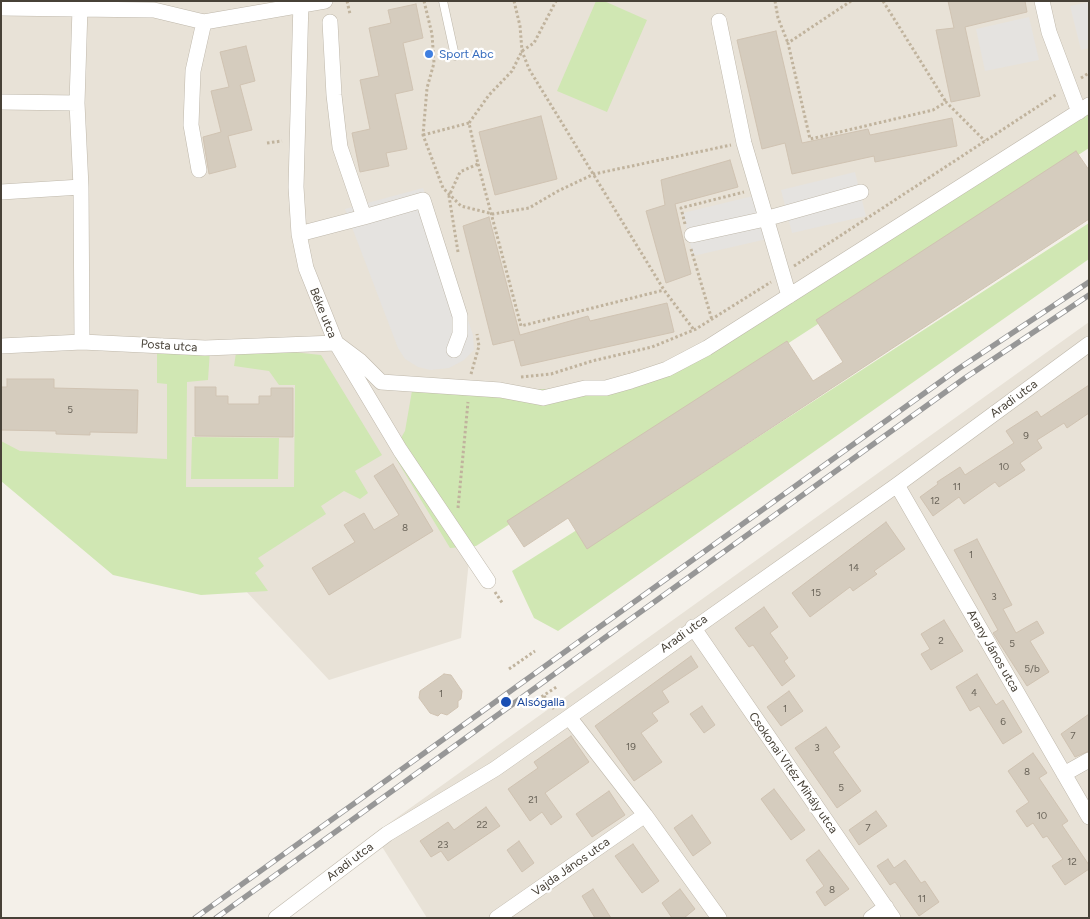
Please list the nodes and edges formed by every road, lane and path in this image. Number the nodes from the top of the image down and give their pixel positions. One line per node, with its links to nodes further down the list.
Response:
1 (325, 1): 11 (street)
2 (347, 1): 14 (path)
3 (424, 1): 28 (path)
4 (443, 1): 20 (lane)
5 (514, 1): 19 (path)
6 (556, 1): 19 (path)
7 (775, 1): 18 (path)
8 (851, 1): 18 (path)
9 (883, 1): 24 (path)
10 (1042, 1): 22 (street)
11 (302, 3): 15 (street); 41 (street, Béke utca)
12 (1, 8): 13 (street)
13 (80, 8): 15 (street); 25 (street)
14 (350, 14)
15 (204, 22): 32 (street)
16 (330, 22): 39 (street)
17 (719, 22): 30 (street)
18 (788, 43): 24 (path)
19 (522, 52): 27 (path); 33 (path)
20 (455, 56)
21 (1089, 73): 22 (path)
22 (1069, 86): 26 (street); 29 (path)
23 (1, 102): 25 (street)
24 (946, 102): 29 (path)
25 (77, 103): 34 (street)
26 (1084, 108): 46 (street)
27 (469, 123): 28 (path); 31 (path)
28 (423, 135): 37 (path)
29 (985, 141): 44 (path)
30 (744, 143): 33 (path); 40 (street)
31 (478, 164): 37 (path); 38 (path)
32 (199, 170)
33 (594, 174): 38 (path); 45 (path)
34 (81, 187): 35 (street); 49 (street)
35 (1, 192)
36 (861, 192): 40 (street)
37 (449, 196): 38 (path); 43 (path)
38 (493, 214): 45 (path)
39 (364, 217): 41 (street); 53 (street)
40 (765, 220): 42 (street); 44 (street)
41 (299, 234): 50 (street, Béke utca)
42 (692, 235)
43 (459, 260)
44 (782, 274): 46 (street); 47 (path)
45 (664, 290): 47 (path)
46 (789, 296): 55 (street)
47 (694, 330): 54 (path)
48 (476, 331): 55 (path)
49 (82, 342): 50 (street, Posta utca); 52 (street, Posta utca)
50 (336, 343): 55 (street); 58 (street, Béke utca)
51 (1089, 344): 56 (street, Aradi utca)
52 (1, 346)
53 (454, 350)
54 (513, 378)
55 (475, 383): 57 (path)
56 (897, 485): 59 (street, Aradi utca); 66 (street, Arany János utca)
57 (458, 509)
58 (488, 582)
59 (693, 627): 64 (street, Aradi utca); 69 (street, Csokonai Vitéz Mihály utca)
60 (535, 651): 61 (path)
61 (509, 669)
62 (558, 686): 63 (path)
63 (529, 705)
64 (569, 717): 67 (street); 70 (street, Aradi utca)
65 (1089, 760): 66 (street)
66 (1064, 774): 68 (street, Arany János utca)
67 (645, 815): 71 (street, Vajda János utca); 72 (street)
68 (1089, 816)
69 (890, 913): 73 (street)
70 (276, 918)
71 (498, 918)
72 (719, 918)
73 (871, 918)

